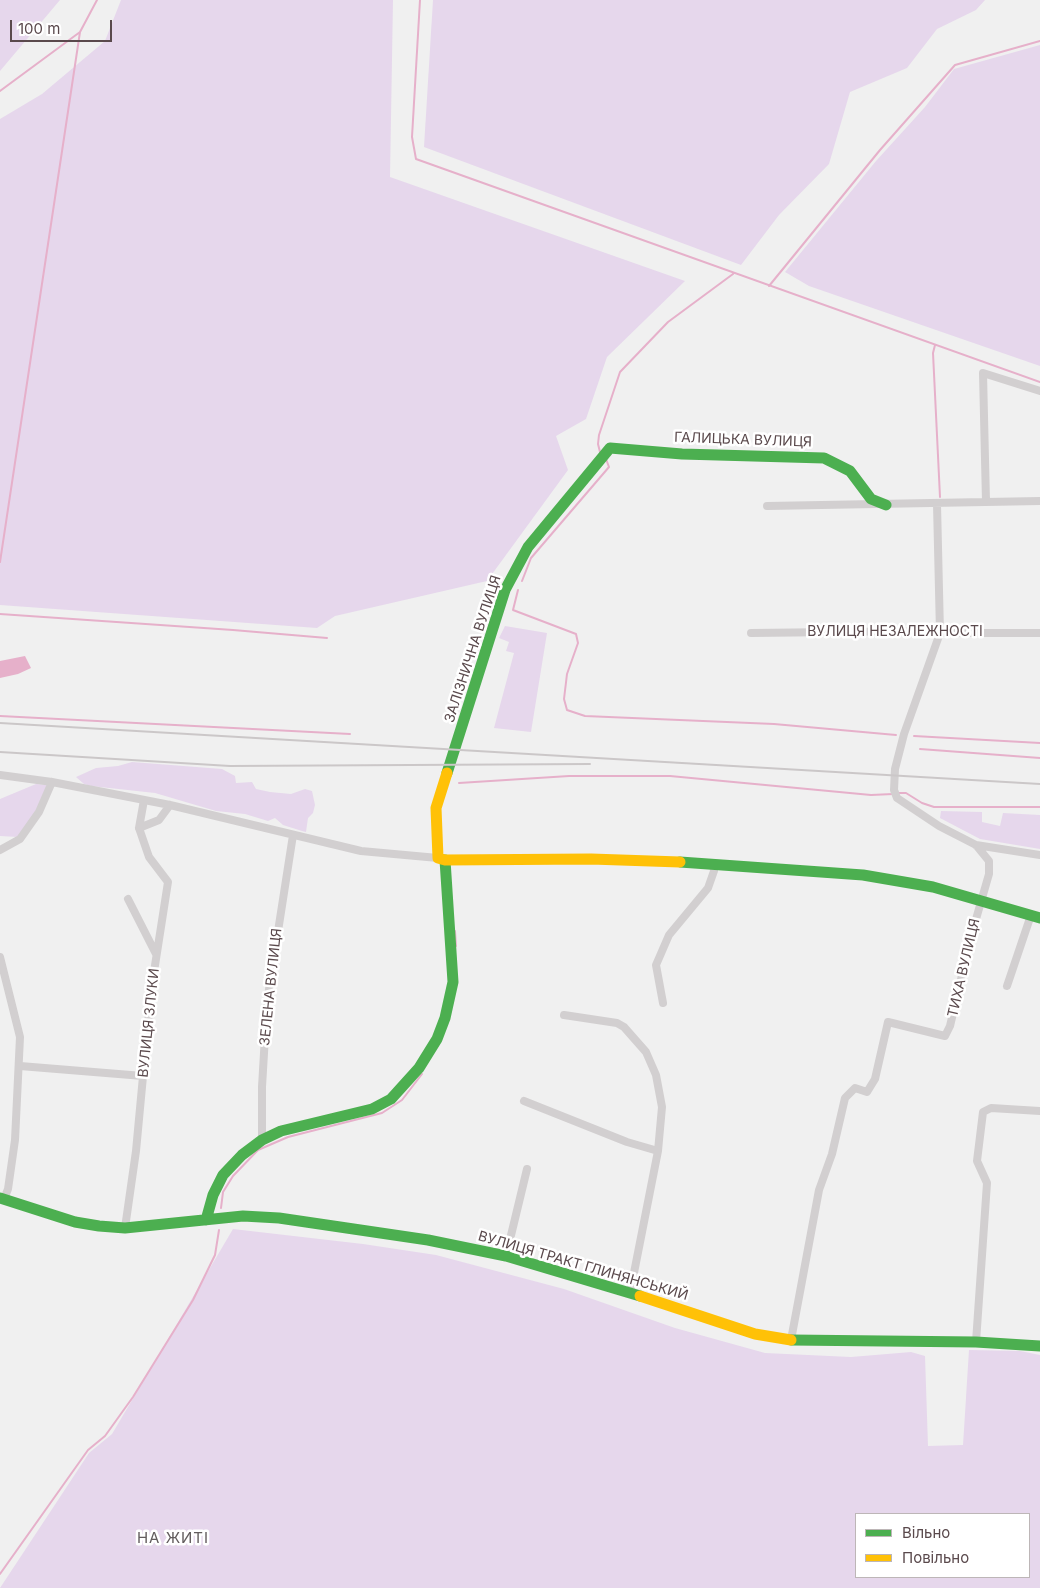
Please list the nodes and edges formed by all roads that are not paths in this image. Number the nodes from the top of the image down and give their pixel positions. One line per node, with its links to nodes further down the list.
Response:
1 (1040, 391): 4 (street)
2 (610, 448): 5 (street, ГАЛИЦЬКА ВУЛИЦЯ); 20 (street, ЗАЛІЗНИЧНА ВУЛИЦЯ)
3 (1040, 500): 4 (street)
4 (986, 502): 6 (street)
5 (886, 504): 6 (street); 7 (street)
6 (937, 504): 9 (street)
7 (767, 506)
8 (751, 633): 9 (street, ВУЛИЦЯ НЕЗАЛЕЖНОСТІ)
9 (940, 633): 10 (street, ВУЛИЦЯ НЕЗАЛЕЖНОСТІ); 17 (street)
10 (1040, 633)
11 (0, 775): 12 (street)
12 (52, 782): 13 (street); 18 (street)
13 (144, 800): 14 (street); 15 (street, ВУЛИЦЯ ЗЛУКИ)
14 (170, 806): 15 (street); 16 (street)
15 (139, 828): 25 (street, ВУЛИЦЯ ЗЛУКИ)
16 (293, 835): 20 (street); 34 (street, ЗЕЛЕНА ВУЛИЦЯ)
17 (976, 845): 19 (street); 23 (street)
18 (0, 850)
19 (1040, 855)
20 (442, 859): 21 (street); 34 (street, ЗАЛІЗНИЧНА ВУЛИЦЯ)
21 (713, 863): 23 (street); 28 (street)
22 (128, 899): 25 (street)
23 (981, 900): 24 (street); 42 (street, ТИХА ВУЛИЦЯ)
24 (1035, 916): 27 (street)
25 (156, 954): 31 (street, ВУЛИЦЯ ЗЛУКИ)
26 (0, 957): 30 (street)
27 (1006, 986)
28 (662, 1004)
29 (564, 1015): 35 (street)
30 (20, 1066): 31 (street); 37 (street)
31 (143, 1076): 39 (street, ВУЛИЦЯ ЗЛУКИ)
32 (524, 1102): 35 (street)
33 (1040, 1111): 43 (street)
34 (262, 1140): 38 (street, ЗАЛІЗНИЧНА ВУЛИЦЯ)
35 (658, 1151): 41 (street)
36 (527, 1169): 40 (street)
37 (2, 1199): 39 (street, ВУЛИЦЯ ТРАКТ ГЛИНЯНСЬКИЙ)
38 (206, 1220): 39 (street, ВУЛИЦЯ ТРАКТ ГЛИНЯНСЬКИЙ); 40 (street, ВУЛИЦЯ ТРАКТ ГЛИНЯНСЬКИЙ)
39 (125, 1228)
40 (506, 1256): 41 (street, ВУЛИЦЯ ТРАКТ ГЛИНЯНСЬКИЙ)
41 (630, 1293): 42 (street, ВУЛИЦЯ ТРАКТ ГЛИНЯНСЬКИЙ)
42 (791, 1340): 43 (street, ВУЛИЦЯ ТРАКТ ГЛИНЯНСЬКИЙ)
43 (976, 1342): 44 (street, ВУЛИЦЯ ТРАКТ ГЛИНЯНСЬКИЙ)
44 (1040, 1346)

